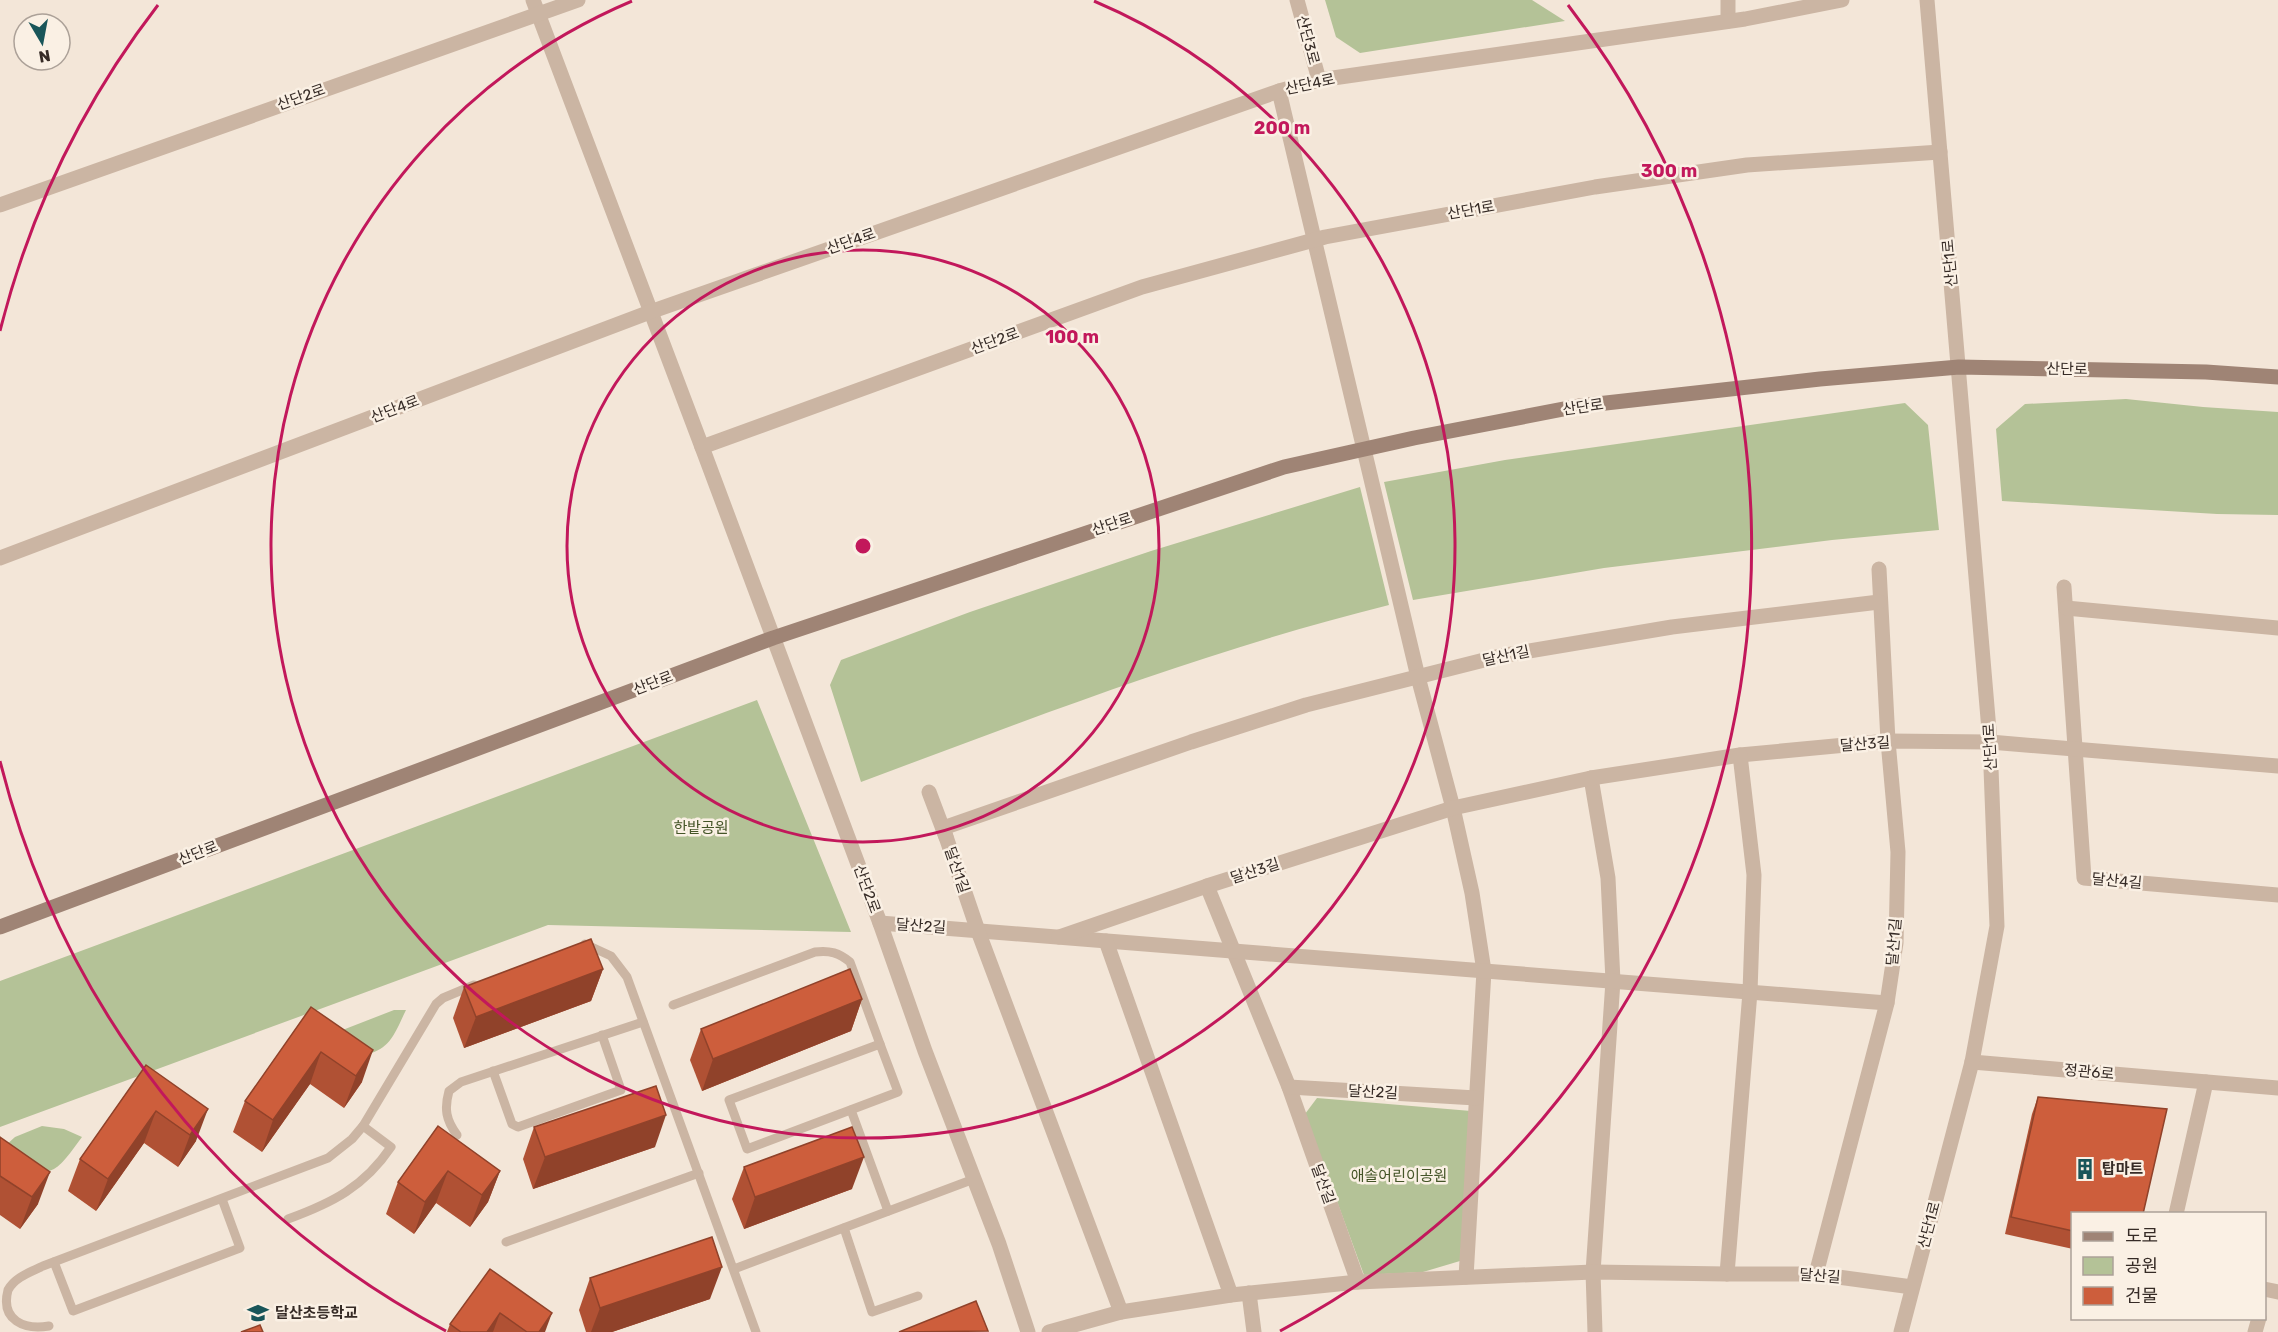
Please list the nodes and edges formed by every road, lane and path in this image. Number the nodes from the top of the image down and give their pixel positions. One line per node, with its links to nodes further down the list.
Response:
1 (578, 0): 6 (street, 산단2로)
2 (1298, 0): 8 (street, 산단3로)
3 (1728, 0): 7 (street)
4 (1842, 0): 7 (street, 산단4로)
5 (1927, 0): 10 (street, 산단1로)
6 (535, 7): 11 (street, 산단2로); 13 (street, 산단2로)
7 (1728, 21): 8 (street, 산단4로)
8 (1319, 80): 9 (street, 산단4로)
9 (1279, 91): 13 (street, 산단4로); 17 (street)
10 (1940, 153): 12 (street, 산단1로); 14 (street, 산단1로)
11 (0, 205)
12 (1325, 237): 16 (street, 산단2로)
13 (650, 312): 16 (street, 산단2로); 18 (street, 산단4로)
14 (1959, 367): 15 (street, 산단로); 17 (street, 산단로); 27 (street, 산단1로)
15 (2278, 376)
16 (702, 447): 24 (street, 산단2로)
17 (1364, 449): 24 (street, 산단로); 25 (street)
18 (0, 558)
19 (1879, 569): 21 (street, 달산1길)
20 (2064, 587): 22 (street, 달산4길)
21 (1879, 602): 25 (street, 달산1길); 26 (street, 달산1길)
22 (2066, 608): 23 (street); 28 (street, 달산4길)
23 (2278, 628)
24 (773, 638): 37 (street, 산단2로); 38 (street, 산단로)
25 (1418, 677): 33 (street); 34 (street, 달산1길)
26 (1888, 741): 27 (street, 달산3길); 29 (street, 달산3길); 48 (street, 달산1길)
27 (1990, 742): 28 (street, 달산3길); 53 (street, 산단1로)
28 (2075, 749): 30 (street); 36 (street, 달산4길)
29 (1740, 755): 31 (street, 달산3길); 47 (street)
30 (2278, 766)
31 (1591, 778): 33 (street, 달산3길); 46 (street)
32 (928, 792): 34 (street)
33 (1453, 808): 35 (street, 달산3길); 44 (street)
34 (950, 849): 39 (street, 달산1길)
35 (1207, 886): 40 (street, 달산3길); 43 (street)
36 (2278, 895)
37 (879, 923): 39 (street, 달산2길); 63 (street, 산단2로)
38 (0, 927)
39 (978, 931): 40 (street, 달산2길); 81 (street, 달산1길)
40 (1059, 937): 41 (street, 달산2길)
41 (1106, 941): 43 (street, 달산2길); 79 (street)
42 (571, 946): 50 (lane)
43 (1232, 951): 44 (street, 달산2길); 56 (street)
44 (1485, 971): 46 (street, 달산2길); 58 (street)
45 (486, 980): 60 (lane)
46 (1613, 981): 47 (street, 달산2길); 72 (street)
47 (1750, 992): 48 (street, 달산2길); 73 (street)
48 (1887, 1003): 74 (street, 달산1길)
49 (673, 1005): 52 (lane)
50 (642, 1022): 51 (lane); 62 (lane)
51 (602, 1035): 54 (lane); 54 (lane)
52 (880, 1044): 59 (lane); 59 (lane)
53 (1972, 1062): 55 (street, 정관6로); 77 (street, 산단1로)
54 (493, 1071): 61 (lane)
55 (2206, 1082): 57 (street, 정관6로); 66 (street)
56 (1289, 1087): 58 (street, 달산2길); 76 (street, 달산길)
57 (2278, 1088)
58 (1476, 1098): 75 (street)
59 (851, 1110): 65 (lane)
60 (363, 1126): 64 (lane); 67 (lane)
61 (457, 1135)
62 (699, 1173): 69 (lane); 71 (lane)
63 (974, 1179): 65 (lane); 84 (street, 산단2로)
64 (222, 1199): 70 (lane); 70 (lane)
65 (888, 1211): 68 (lane)
66 (2176, 1212)
67 (288, 1219)
68 (844, 1228): 71 (lane); 80 (lane)
69 (506, 1242)
70 (54, 1262): 82 (lane)
71 (734, 1269): 83 (lane)
72 (1593, 1272): 73 (street, 달산길); 75 (street, 달산길); 87 (street)
73 (1727, 1274): 74 (street, 달산길)
74 (1816, 1275): 77 (street, 달산길)
75 (1466, 1277): 76 (street, 달산길)
76 (1358, 1282): 78 (street, 달산길)
77 (1912, 1287): 88 (street, 산단1로)
78 (1249, 1293): 79 (street, 달산길); 86 (street)
79 (1231, 1295): 81 (street, 달산길)
80 (918, 1296)
81 (1122, 1312): 85 (street, 달산길)
82 (49, 1326)
83 (756, 1332)
84 (1028, 1332)
85 (1049, 1332)
86 (1254, 1332)
87 (1595, 1332)
88 (1901, 1332)

